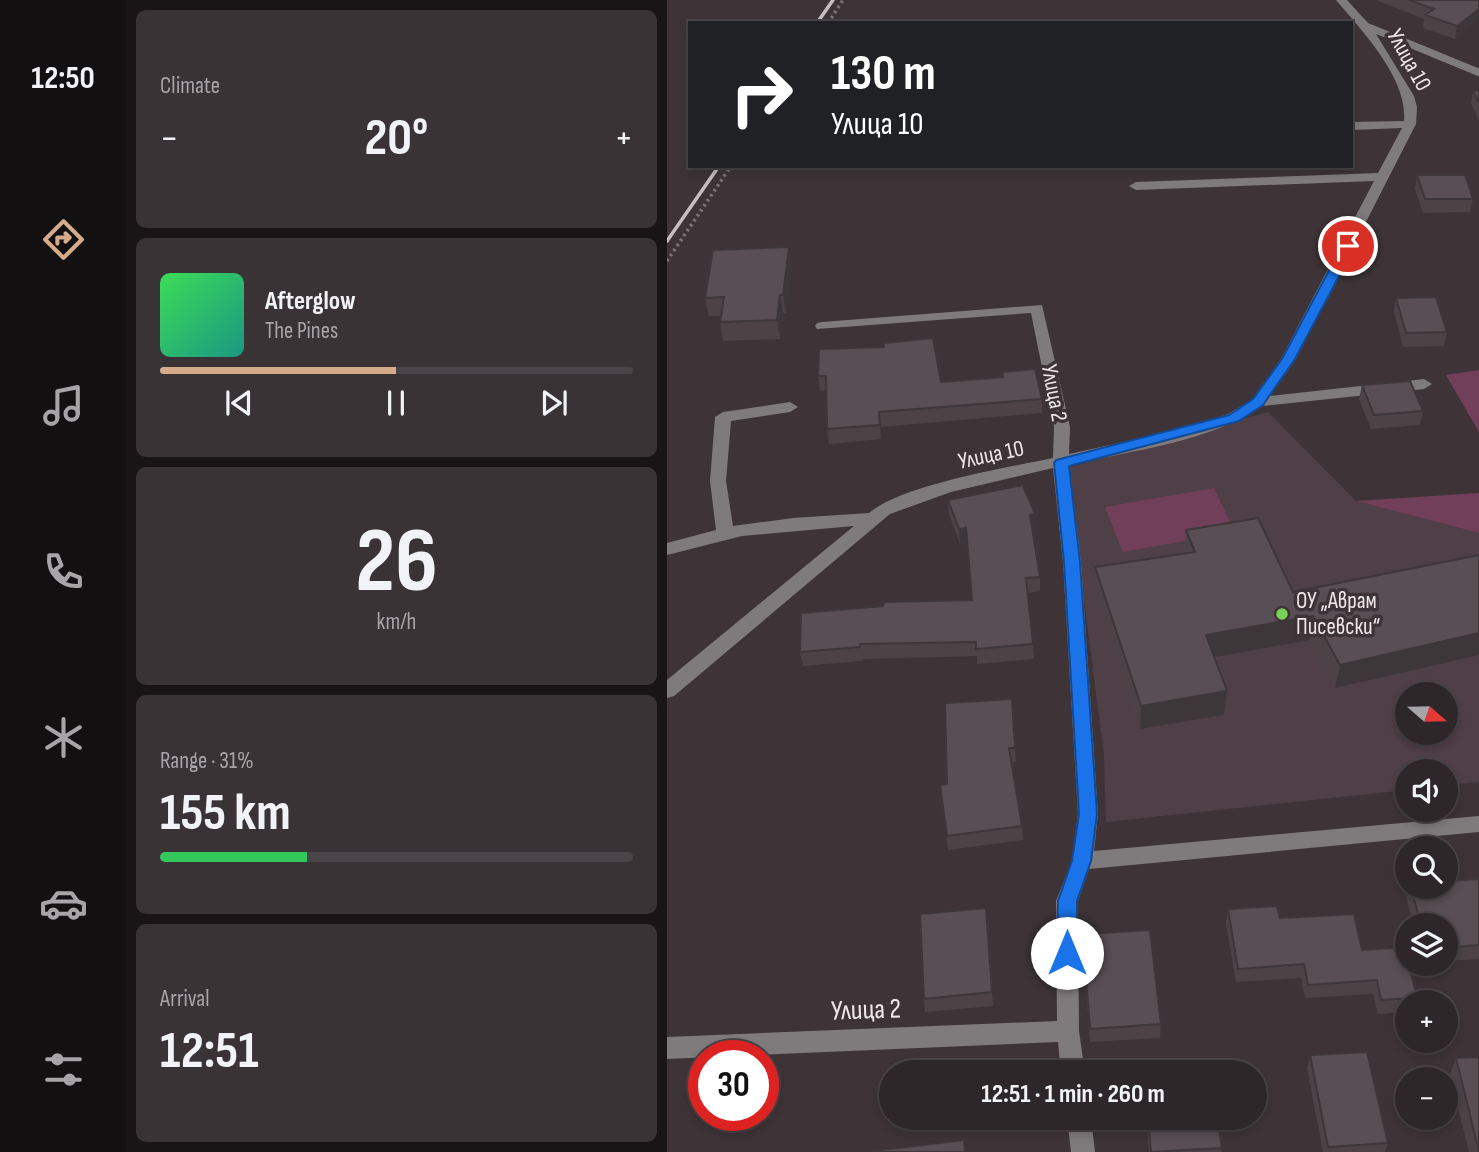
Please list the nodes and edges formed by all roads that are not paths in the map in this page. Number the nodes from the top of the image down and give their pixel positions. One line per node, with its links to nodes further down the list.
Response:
1 (1349, 2): 2 (street, Улица 10)
2 (1358, 25): 3 (street); 4 (street, Улица 10)
3 (1479, 75)
4 (1410, 124): 5 (street); 6 (street, Улица 10)
5 (1353, 126)
6 (1384, 177): 7 (street); 10 (street, Улица 10)
7 (1136, 186)
8 (822, 326): 12 (street, Улица 2)
9 (1424, 384): 10 (street)
10 (1258, 402): 12 (street, Улица 10)
11 (790, 407): 14 (street)
12 (1061, 463): 13 (street, Улица 10); 18 (street, Улица 2)
13 (870, 519): 14 (street); 16 (street, Улица 10)
14 (725, 533): 15 (street)
15 (667, 550)
16 (667, 691)
17 (1479, 824): 18 (street)
18 (1082, 861): 19 (street, Улица 2)
19 (1068, 1031): 20 (street, Улица 2); 21 (street, Улица 2)
20 (667, 1048)
21 (1071, 1060)
22 (1080, 1130): 23 (street)
23 (1083, 1152)

